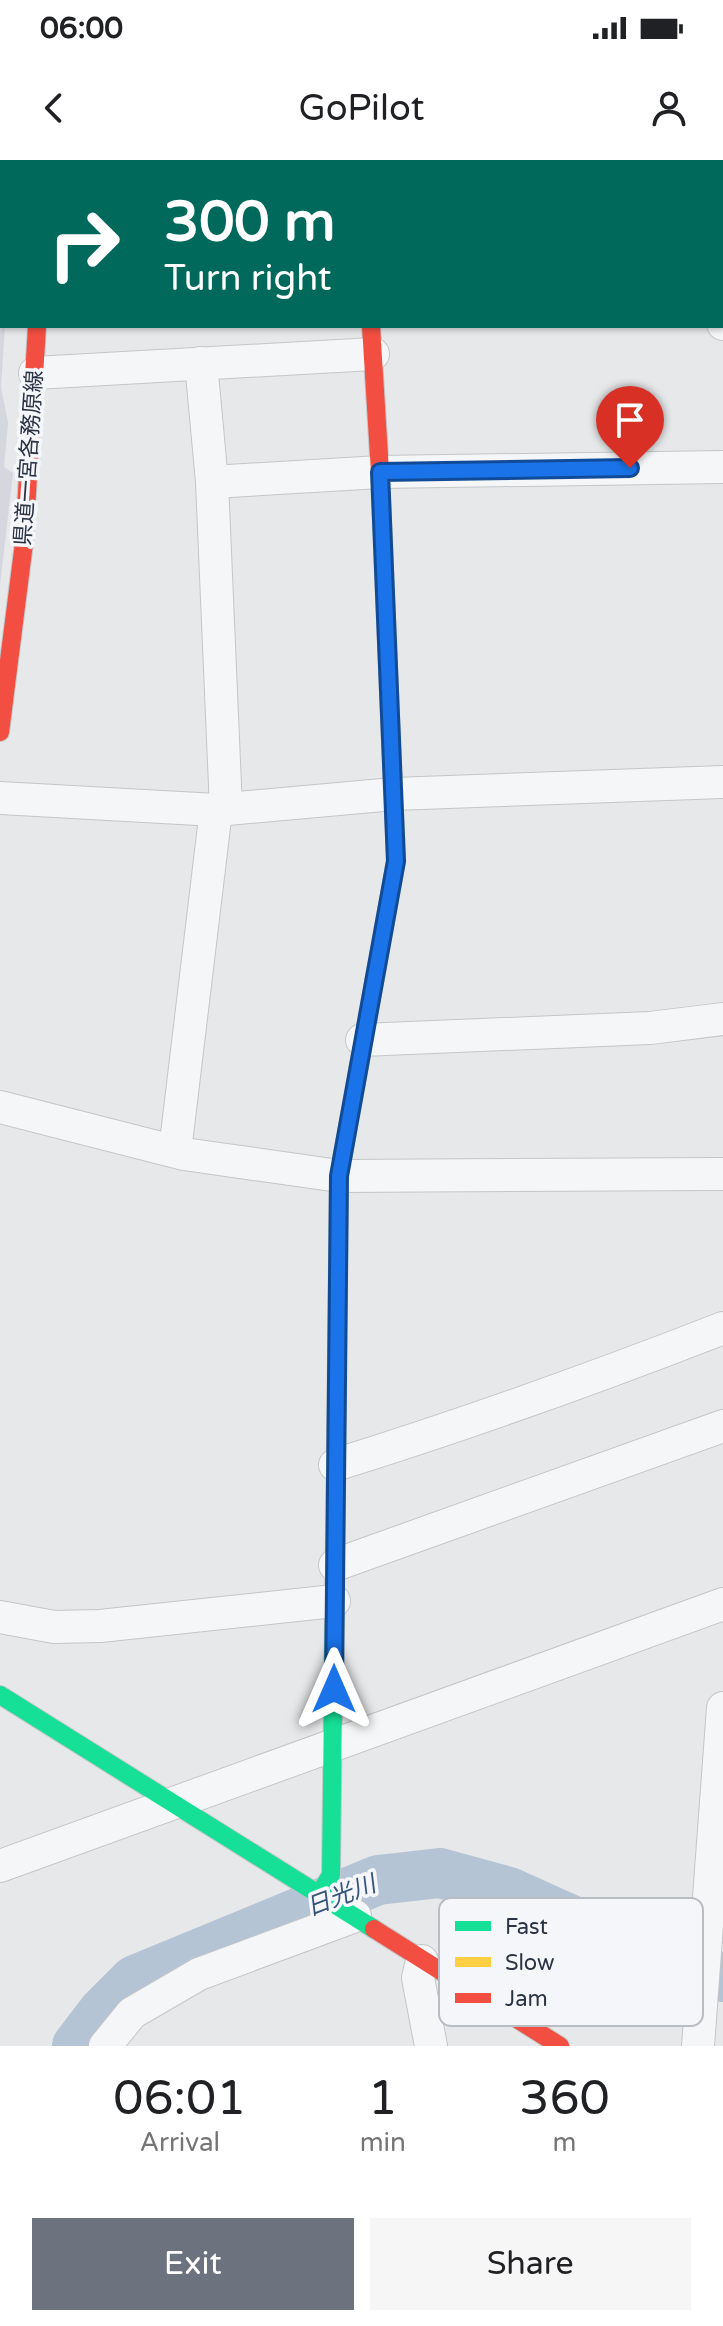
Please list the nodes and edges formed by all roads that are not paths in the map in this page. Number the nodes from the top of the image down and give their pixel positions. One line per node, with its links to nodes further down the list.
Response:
1 (37, 328): 4 (street, 県道一宮各務原線)
2 (372, 340): 3 (street); 6 (street)
3 (201, 363): 4 (street); 7 (street)
4 (35, 373): 8 (street, 県道一宮各務原線)
5 (723, 467): 6 (street)
6 (380, 472): 7 (street); 10 (street)
7 (212, 482): 12 (street)
8 (0, 732)
9 (723, 782): 10 (street)
10 (394, 794): 12 (street); 14 (street)
11 (0, 798): 12 (street)
12 (221, 810): 16 (street)
13 (723, 1019): 14 (street)
14 (362, 1040): 18 (street)
15 (0, 1107): 16 (street)
16 (175, 1151): 18 (street)
17 (723, 1174): 18 (street)
18 (339, 1176): 21 (street)
19 (723, 1328): 21 (street)
20 (723, 1426): 22 (street)
21 (335, 1465): 22 (street)
22 (335, 1565): 23 (street)
23 (334, 1601): 25 (street); 28 (street)
24 (723, 1604): 28 (street)
25 (0, 1617)
26 (0, 1695): 29 (street)
27 (723, 1708): 30 (street)
28 (334, 1747): 29 (street); 32 (street)
29 (177, 1804): 31 (street); 32 (street)
30 (719, 1832): 35 (street)
31 (0, 1866)
32 (320, 1893): 33 (street)
33 (354, 1915): 34 (street); 39 (street)
34 (422, 1961): 36 (street); 40 (street)
35 (703, 1966)
36 (439, 1971)
37 (528, 2026): 41 (street)
38 (699, 2026): 42 (street)
39 (112, 2042)
40 (431, 2046)
41 (560, 2046)
42 (698, 2046)

